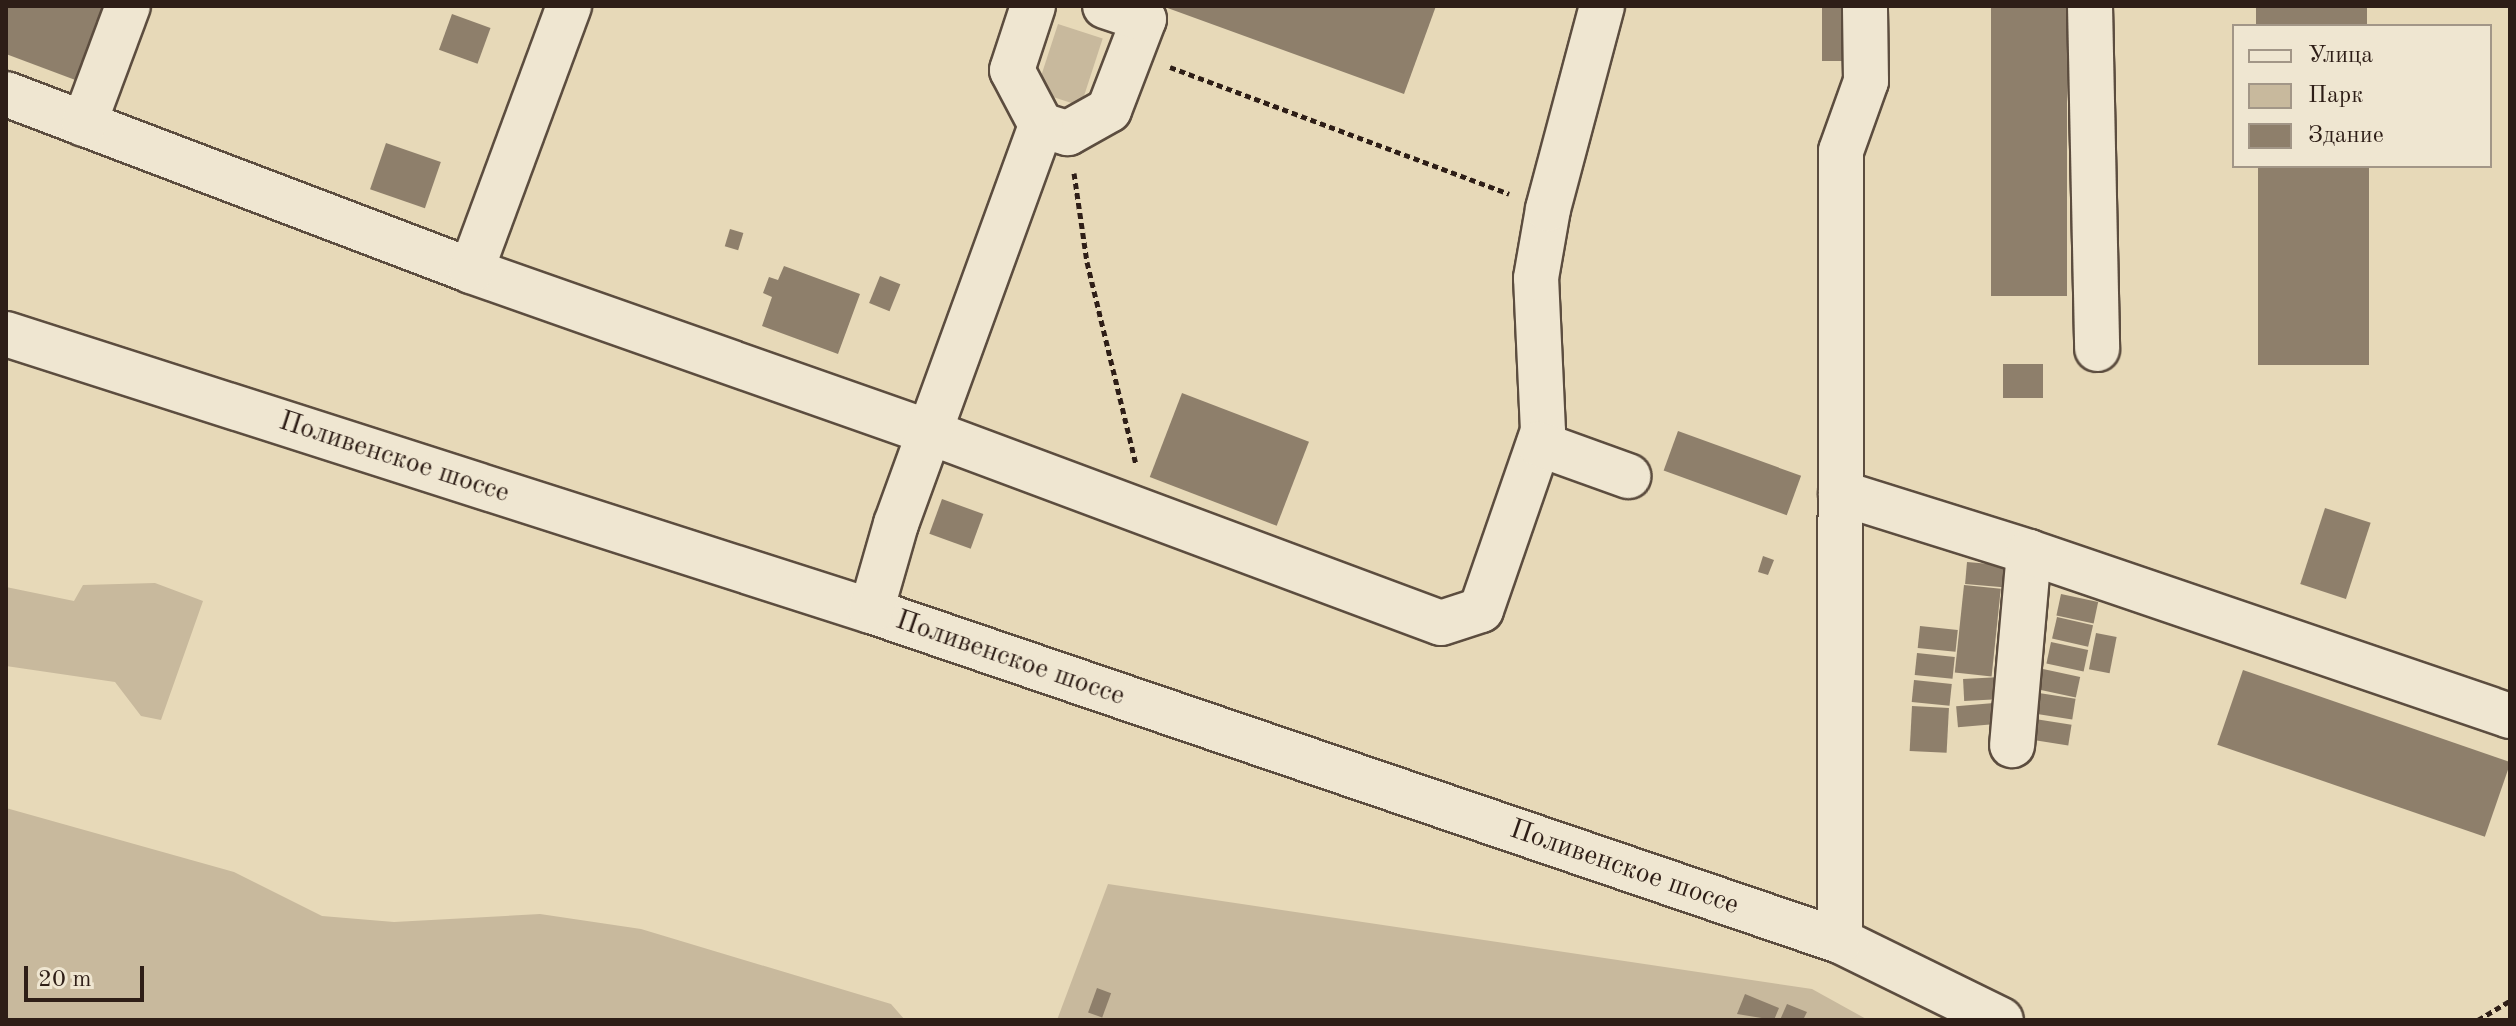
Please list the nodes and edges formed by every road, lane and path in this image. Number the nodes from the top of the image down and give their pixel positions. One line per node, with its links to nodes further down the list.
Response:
1 (128, 6): 10 (street)
2 (569, 6): 13 (street)
3 (1033, 6): 11 (street)
4 (1105, 6): 8 (street)
5 (1602, 6): 12 (street)
6 (1865, 6): 19 (street)
7 (2090, 6): 15 (street)
8 (1132, 52): 11 (street); 12 (path)
9 (6, 94): 10 (street)
10 (84, 124): 13 (street)
11 (1054, 129): 16 (street); 20 (path)
12 (1548, 209): 17 (street)
13 (471, 271): 16 (street)
14 (6, 334): 22 (street, Поливенское шоссе)
15 (2097, 349)
16 (929, 432): 20 (street); 22 (street)
17 (1539, 444): 18 (street); 20 (street)
18 (1628, 476)
19 (1841, 493): 21 (street); 25 (street)
20 (1148, 511)
21 (2029, 552): 23 (street); 24 (street)
22 (871, 611): 25 (street, Поливенское шоссе)
23 (2510, 716)
24 (2012, 745)
25 (1840, 941): 27 (street, Поливенское шоссе)
26 (2510, 1001): 28 (path)
27 (2001, 1020)
28 (2478, 1020)

